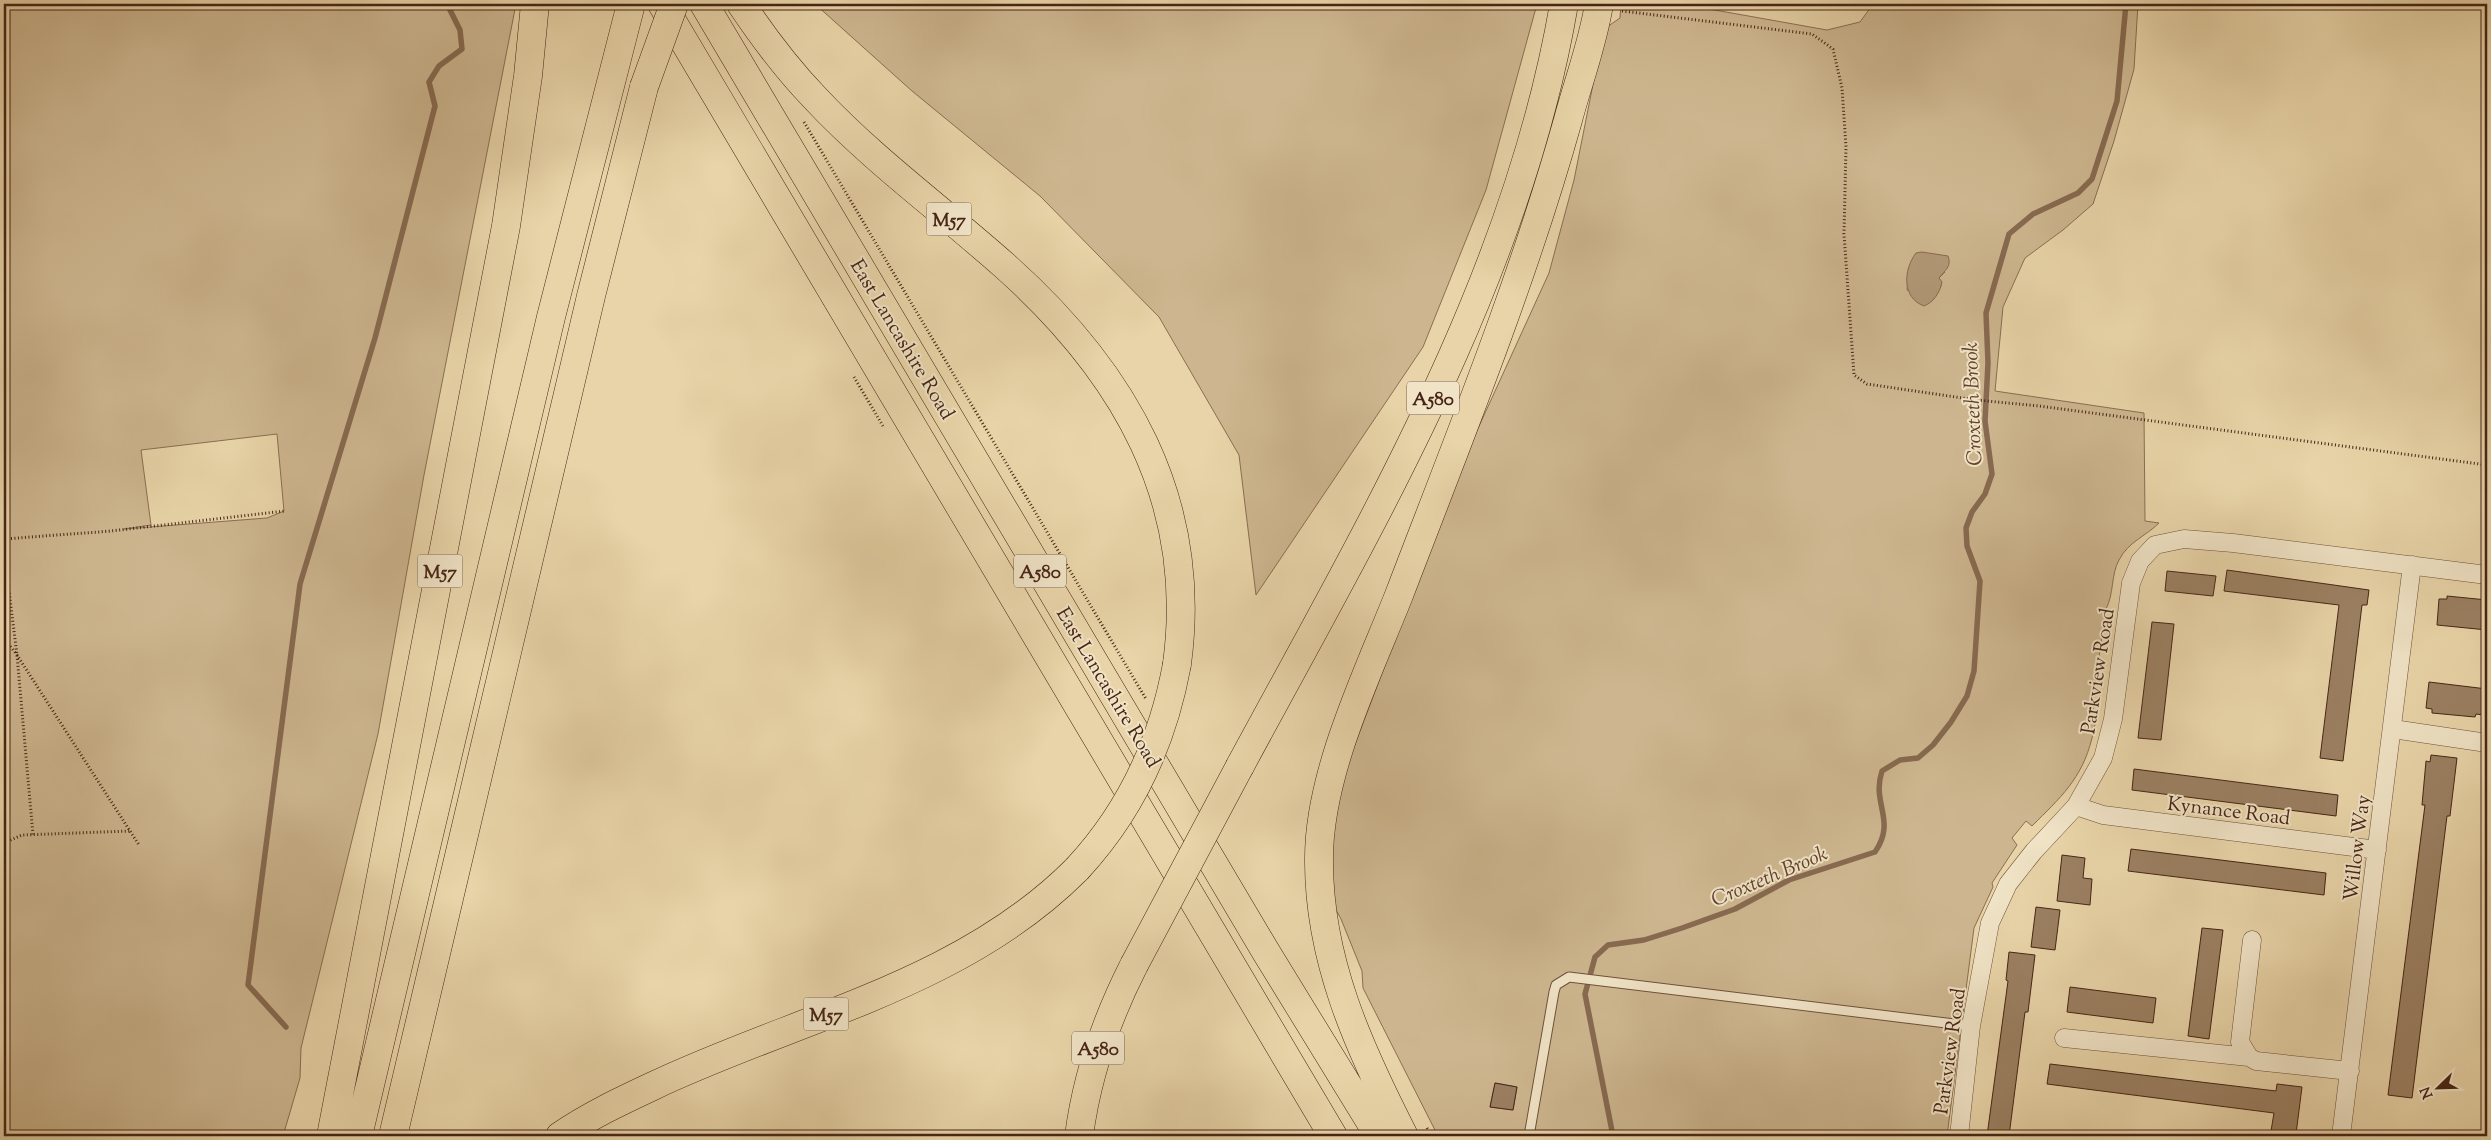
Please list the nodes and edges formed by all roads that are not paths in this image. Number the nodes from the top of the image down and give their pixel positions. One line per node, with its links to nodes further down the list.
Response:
1 (535, 4): 22 (highway, M57)
2 (631, 4): 23 (highway, M57)
3 (662, 4): 27 (highway, East Lancashire Road / A580)
4 (666, 4): 10 (highway, bridge)
5 (674, 4): 10 (highway, bridge)
6 (704, 4): 28 (highway, East Lancashire Road / A580)
7 (740, 4): 25 (highway, M57, bridge)
8 (1564, 4): 26 (highway, A580, bridge)
9 (1599, 6): 29 (highway, A580)
10 (644, 87): 24 (highway)
11 (2412, 565): 12 (street, Parkview Road); 13 (street, Willow Way); 15 (street, Parkview Road)
12 (2487, 575)
13 (2393, 729): 14 (street); 16 (street, Willow Way)
14 (2487, 743)
15 (2076, 806): 16 (street, Kynance Road); 18 (street, Parkview Road)
16 (2377, 850): 21 (street, Willow Way)
17 (2252, 940): 20 (street)
18 (1971, 1026): 30 (lane); 31 (street, Parkview Road)
19 (2064, 1038): 20 (street)
20 (2248, 1057): 21 (street)
21 (2350, 1071): 32 (street, Willow Way)
22 (331, 1136)
23 (358, 1136)
24 (393, 1136)
25 (560, 1136)
26 (1079, 1136)
27 (1333, 1136)
28 (1379, 1136)
29 (1404, 1136)
30 (1529, 1136)
31 (1959, 1136)
32 (2341, 1136)

